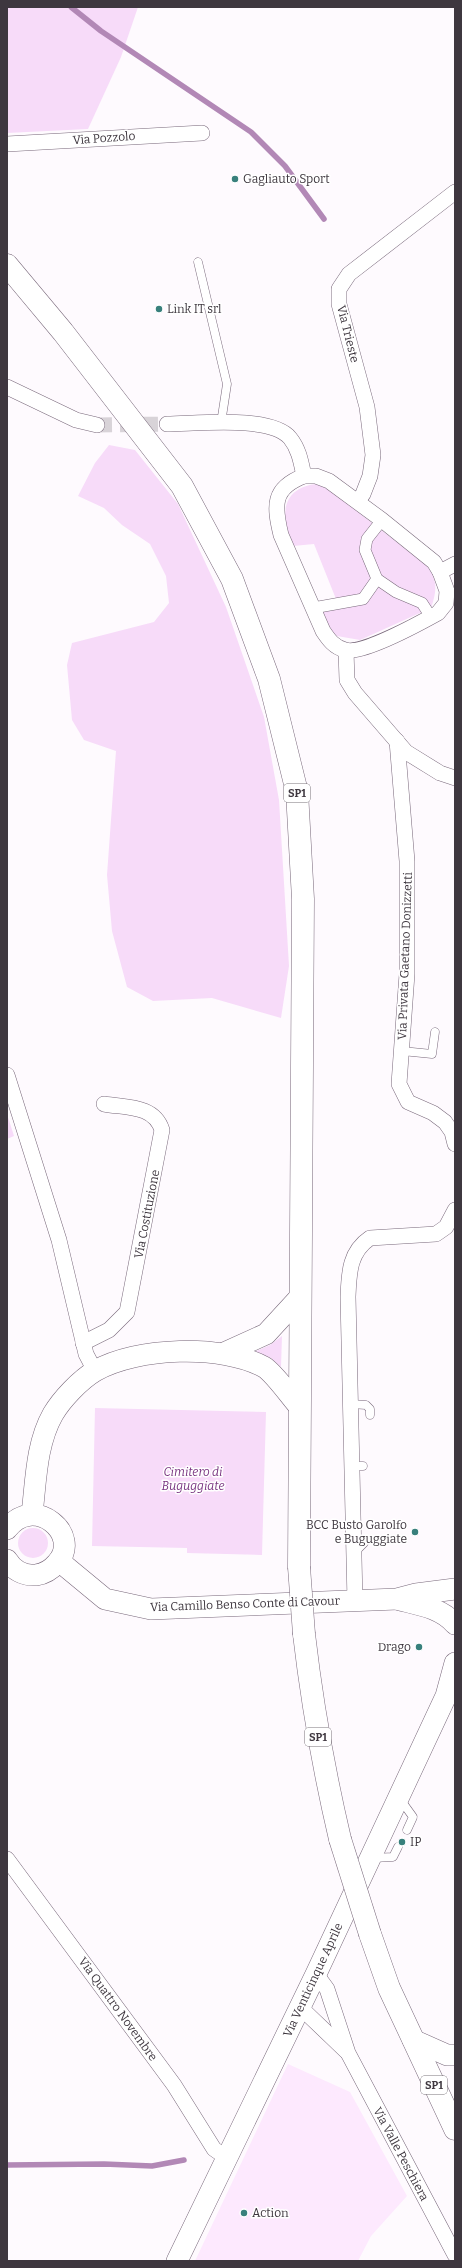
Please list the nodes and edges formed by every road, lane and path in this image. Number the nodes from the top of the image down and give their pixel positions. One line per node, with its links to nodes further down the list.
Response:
1 (202, 133): 2 (street, Via Pozzolo)
2 (7, 144)
3 (455, 192): 11 (street, Via Trieste)
4 (198, 262): 8 (lane)
5 (7, 265): 28 (main road, SP1)
6 (7, 387): 9 (street)
7 (167, 424): 8 (street)
8 (221, 424): 10 (street)
9 (97, 425)
10 (304, 476): 11 (street); 17 (street)
11 (358, 501): 12 (street)
12 (382, 520): 14 (street); 15 (street)
13 (455, 564): 14 (street)
14 (440, 572): 16 (street)
15 (377, 579): 17 (street); 18 (street)
16 (450, 607): 18 (street)
17 (313, 608): 19 (street)
18 (431, 617): 19 (street)
19 (346, 651): 20 (street)
20 (397, 741): 21 (street); 23 (street, Via Privata Gaetano Donizzetti)
21 (455, 778)
22 (435, 1032): 23 (lane)
23 (402, 1052): 26 (street, Via Privata Gaetano Donizzetti)
24 (7, 1075): 29 (street)
25 (104, 1104): 29 (street, Via Costituzione)
26 (455, 1144)
27 (455, 1210): 32 (street)
28 (300, 1297): 30 (main road); 33 (main road, SP1)
29 (83, 1343): 31 (street)
30 (224, 1353): 31 (main road); 33 (main road)
31 (95, 1371): 35 (main road)
32 (350, 1404): 34 (lane); 41 (street)
33 (298, 1405): 52 (main road, SP1, bridge)
34 (370, 1415)
35 (32, 1514): 36 (main road); 38 (main road)
36 (7, 1529)
37 (7, 1560): 38 (main road)
38 (59, 1561): 41 (main road, Via Camillo Benso Conte di Cavour)
39 (455, 1589): 40 (main road, Via Camillo Benso Conte di Cavour)
40 (397, 1599): 41 (main road, Via Camillo Benso Conte di Cavour); 42 (main road, Via Camillo Benso Conte di Cavour)
41 (355, 1601)
42 (455, 1624)
43 (455, 1663): 44 (main road, Via Venticinque Aprile)
44 (450, 1693): 45 (main road, Via Venticinque Aprile)
45 (399, 1798): 46 (lane); 48 (main road, Via Venticinque Aprile)
46 (407, 1830)
47 (398, 1847): 48 (lane)
48 (371, 1858): 50 (main road, Via Venticinque Aprile)
49 (10, 1868): 56 (street, Via Quattro Novembre)
50 (316, 1974): 51 (main road, Via Venticinque Aprile); 53 (street, Via Valle Peschiera)
51 (300, 2007): 53 (street, Via Valle Peschiera); 56 (main road, Via Venticinque Aprile)
52 (413, 2040): 54 (main road); 55 (main road, SP1)
53 (348, 2053): 57 (street, Via Valle Peschiera)
54 (455, 2055)
55 (455, 2129)
56 (227, 2158): 58 (main road, Via Venticinque Aprile)
57 (455, 2255)
58 (177, 2261)

